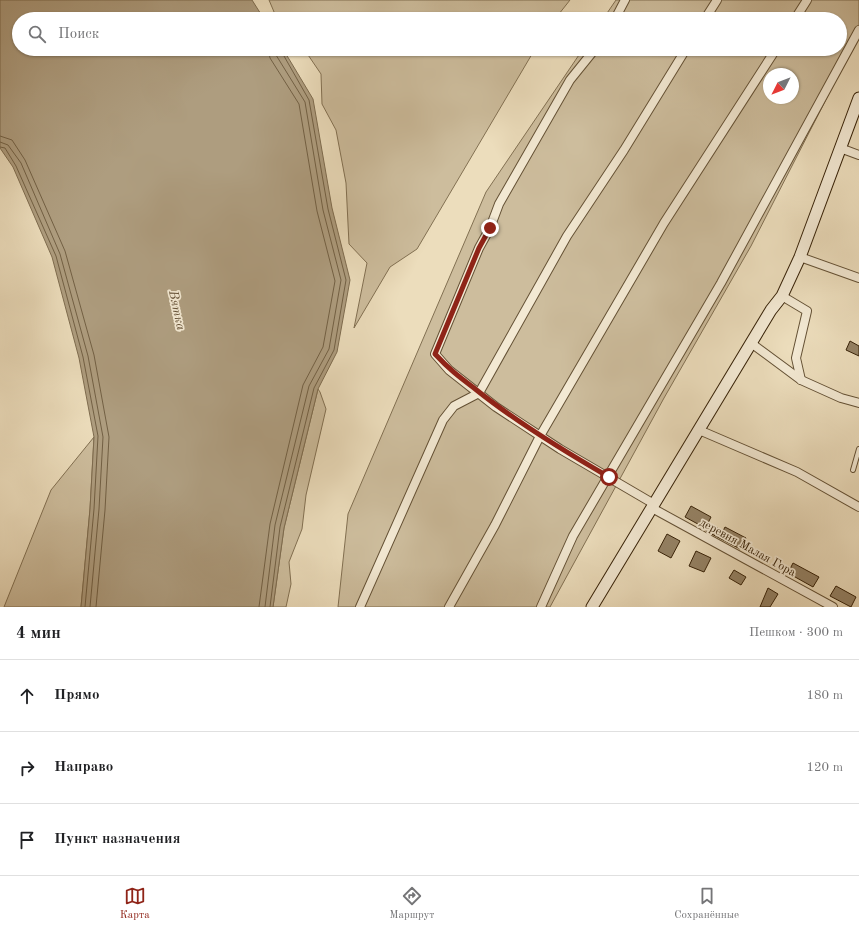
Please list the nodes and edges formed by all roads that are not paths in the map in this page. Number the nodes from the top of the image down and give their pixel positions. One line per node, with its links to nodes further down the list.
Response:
1 (625, 0): 4 (street)
2 (717, 0): 5 (street)
3 (807, 0): 6 (street)
4 (619, 12)
5 (709, 12)
6 (799, 12)
7 (859, 30): 8 (street)
8 (847, 55)
9 (589, 56): 21 (street, деревня Малая Гора)
10 (682, 56): 21 (street)
11 (771, 56): 24 (street)
12 (846, 56): 27 (street)
13 (859, 98): 14 (street)
14 (840, 148): 15 (street); 16 (street)
15 (859, 155)
16 (800, 257): 17 (street); 18 (street)
17 (859, 278)
18 (782, 296): 19 (street); 20 (street)
19 (751, 343): 20 (street); 23 (street)
20 (801, 380): 22 (street)
21 (479, 393): 24 (street, деревня Малая Гора); 30 (street)
22 (859, 403)
23 (699, 430): 28 (street); 29 (street)
24 (540, 436): 27 (street, деревня Малая Гора); 31 (street)
25 (859, 449): 26 (lane)
26 (853, 470)
27 (609, 477): 28 (street, деревня Малая Гора); 32 (street)
28 (653, 506): 33 (street); 34 (street, деревня Малая Гора)
29 (859, 507)
30 (360, 607)
31 (449, 607)
32 (541, 607)
33 (592, 607)
34 (833, 607)

